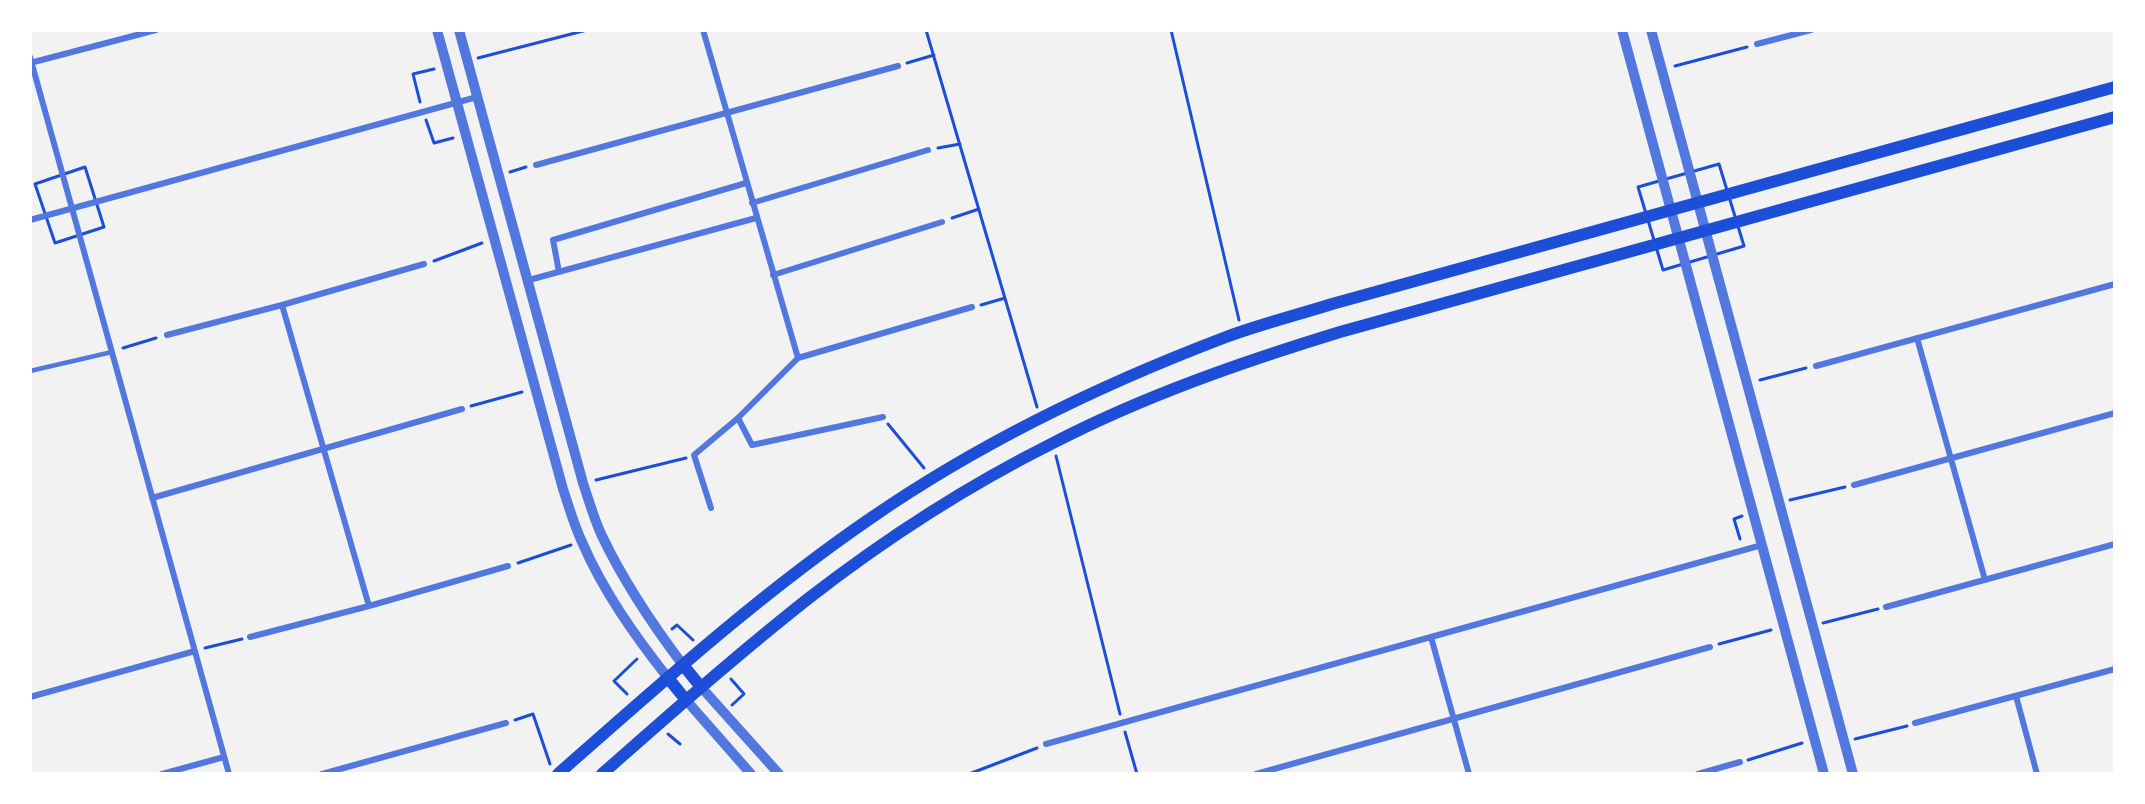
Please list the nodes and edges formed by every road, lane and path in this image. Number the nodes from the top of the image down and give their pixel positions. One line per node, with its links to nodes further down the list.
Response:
1 (156, 30): 12 (street)
2 (437, 30): 17 (street)
3 (459, 30): 16 (street)
4 (703, 30): 18 (street)
5 (926, 30): 11 (path)
6 (1171, 30): 44 (path)
7 (1622, 30): 29 (street)
8 (1651, 30): 14 (street)
9 (1811, 30): 10 (street)
10 (1757, 44): 14 (path)
11 (934, 55): 13 (path); 20 (path)
12 (31, 61): 27 (street)
13 (898, 66): 18 (street)
14 (1661, 69): 26 (street)
15 (2115, 87): 26 (main road)
16 (477, 96): 17 (street); 23 (street)
17 (457, 102): 27 (street); 35 (street)
18 (726, 114): 22 (street); 24 (street)
19 (2115, 117): 33 (main road)
20 (960, 144): 21 (path); 28 (path)
21 (928, 150): 25 (street)
22 (536, 165): 23 (path)
23 (499, 175): 39 (street)
24 (746, 183): 25 (street); 37 (street)
25 (752, 203): 30 (street)
26 (1698, 203): 29 (main road); 33 (street)
27 (72, 209): 31 (street); 47 (street)
28 (979, 209): 32 (path); 41 (path)
29 (1671, 210): 34 (street); 44 (main road)
30 (756, 218): 37 (street); 38 (street)
31 (30, 220)
32 (942, 222): 38 (street)
33 (1705, 230): 34 (main road); 51 (street)
34 (1679, 238): 58 (main road); 68 (street)
35 (495, 239): 36 (path); 52 (street)
36 (424, 264): 42 (street)
37 (559, 272): 39 (street)
38 (773, 275): 48 (street)
39 (529, 280): 63 (street)
40 (2115, 284): 46 (street)
41 (1005, 298): 43 (path); 56 (path)
42 (282, 305): 45 (street); 59 (street)
43 (972, 307): 48 (street)
44 (1242, 332): 56 (main road)
45 (167, 335): 47 (path)
46 (1917, 338): 49 (street); 61 (street)
47 (112, 352): 50 (lane); 65 (street)
48 (798, 358): 57 (street)
49 (1816, 366): 51 (path)
50 (30, 371)
51 (1747, 384): 74 (street)
52 (536, 389): 53 (path); 67 (street)
53 (462, 409): 59 (street)
54 (2115, 413): 61 (street)
55 (883, 417): 57 (street); 62 (path)
56 (1040, 417): 62 (main road)
57 (738, 418): 60 (street)
58 (1053, 442): 83 (main road); 89 (path)
59 (324, 448): 65 (street); 72 (street)
60 (694, 455): 63 (path); 66 (street)
61 (1951, 458): 64 (street); 71 (street)
62 (932, 479): 80 (main road)
63 (583, 483): 80 (street)
64 (1854, 485)
65 (152, 498): 79 (street)
66 (711, 508)
67 (582, 542): 70 (path); 82 (street)
68 (1762, 544): 75 (street); 77 (street)
69 (2115, 544): 71 (street)
70 (508, 566): 72 (street)
71 (1985, 580): 73 (street)
72 (369, 606): 76 (street)
73 (1886, 608): 74 (path)
74 (1812, 625): 92 (street)
75 (1784, 626): 78 (path); 91 (street)
76 (250, 637): 79 (path)
77 (1431, 637): 87 (street); 89 (street)
78 (1710, 647): 87 (street)
79 (195, 651): 84 (street); 94 (street)
80 (683, 665): 82 (main road); 83 (main road)
81 (2115, 669): 85 (street)
82 (668, 678): 86 (main road); 96 (main road)
83 (702, 687): 86 (main road); 102 (street)
84 (30, 696)
85 (2016, 696): 90 (street); 110 (street)
86 (686, 700): 100 (main road); 101 (street)
87 (1454, 719): 105 (street); 106 (street)
88 (506, 723): 96 (path); 99 (street)
89 (1122, 723): 93 (street); 104 (path)
90 (1916, 723): 92 (path)
91 (1815, 739): 95 (path); 108 (street)
92 (1844, 741): 109 (street)
93 (1046, 744): 103 (path)
94 (224, 757): 97 (street); 98 (street)
95 (1740, 762): 107 (street)
96 (554, 769)
97 (162, 774)
98 (229, 774)
99 (322, 774)
100 (602, 774)
101 (752, 774)
102 (779, 774)
103 (969, 774)
104 (1137, 774)
105 (1256, 774)
106 (1469, 774)
107 (1698, 774)
108 (1824, 774)
109 (1853, 774)
110 (2037, 774)

